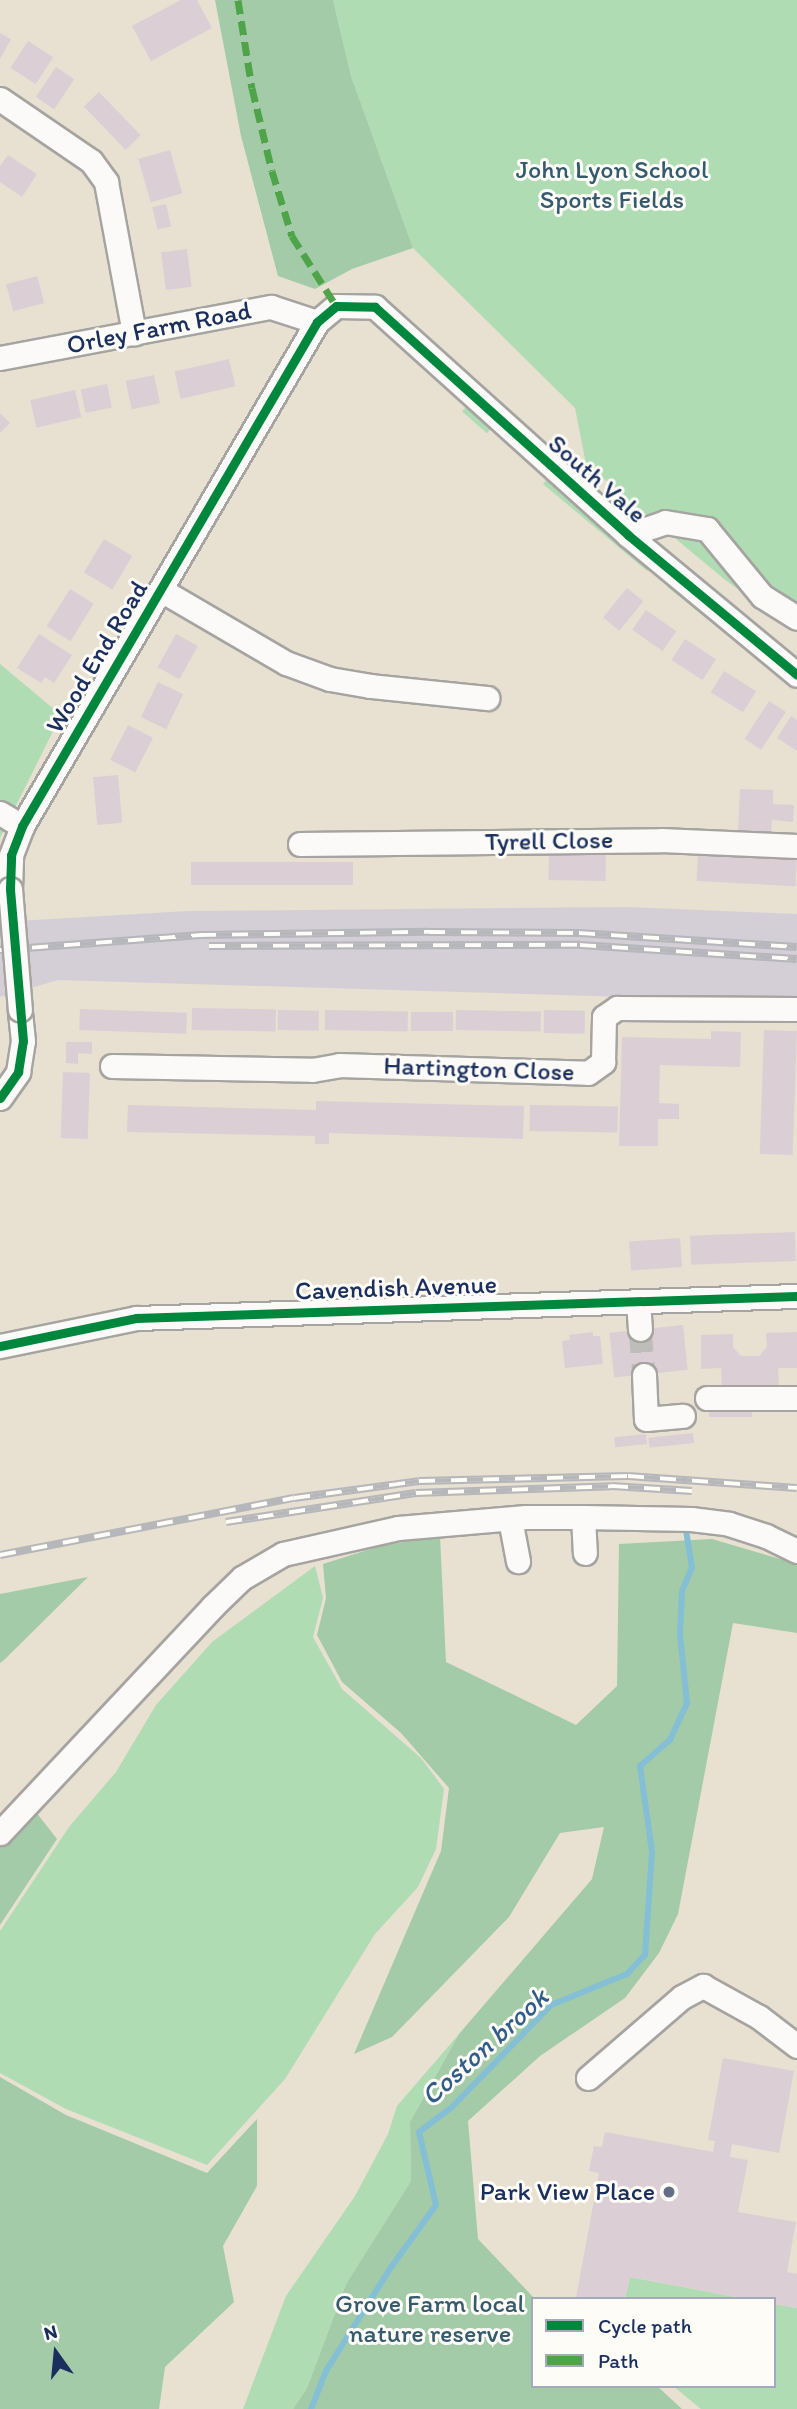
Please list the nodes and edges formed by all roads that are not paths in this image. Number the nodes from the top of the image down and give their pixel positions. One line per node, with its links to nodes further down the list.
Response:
1 (0, 99): 3 (street)
2 (317, 322): 3 (street, Orley Farm Road); 5 (street, South Vale); 6 (street, Wood End Road)
3 (134, 333): 4 (street, Orley Farm Road)
4 (0, 358)
5 (628, 535): 7 (street); 8 (street, South Vale)
6 (162, 590): 9 (street); 11 (street, Wood End Road)
7 (797, 618)
8 (797, 675)
9 (487, 698)
10 (0, 813): 11 (street)
11 (22, 825): 16 (street, Wood End Road, bridge)
12 (300, 844): 13 (street, Tyrell Close)
13 (797, 846)
14 (797, 1009): 15 (street, Hartington Close)
15 (112, 1066)
16 (0, 1098)
17 (797, 1296): 18 (street, Cavendish Avenue)
18 (638, 1301): 19 (street); 20 (street, Cavendish Avenue)
19 (640, 1329)
20 (0, 1346)
21 (644, 1375): 24 (street)
22 (707, 1398): 23 (street)
23 (797, 1398)
24 (683, 1416)
25 (583, 1517): 26 (street); 27 (street); 28 (street)
26 (510, 1519): 29 (street); 30 (street)
27 (797, 1551)
28 (585, 1553)
29 (519, 1560)
30 (0, 1833)
31 (797, 2046): 32 (street)
32 (588, 2078)

